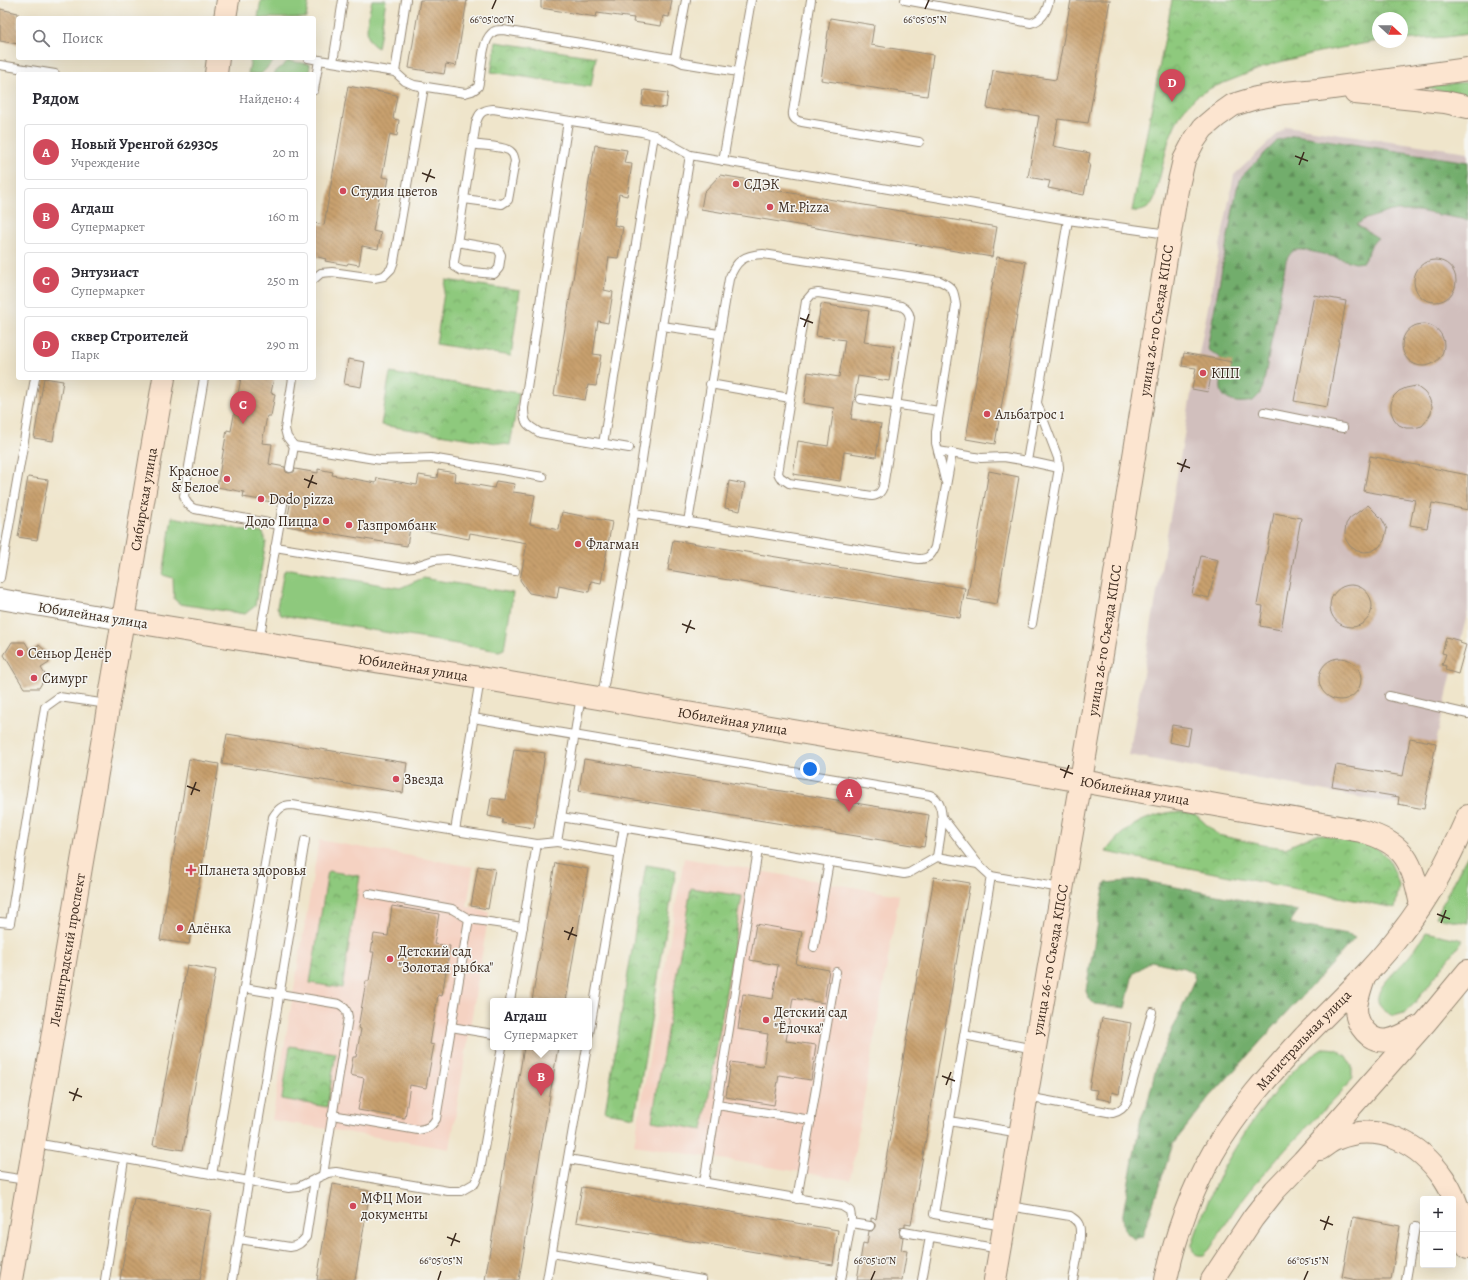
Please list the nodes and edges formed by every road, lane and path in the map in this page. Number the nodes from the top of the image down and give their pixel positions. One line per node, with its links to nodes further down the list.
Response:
1 (228, 0): 9 (main road)
2 (343, 0): 14 (lane)
3 (406, 0): 19 (lane)
4 (686, 0): 11 (lane)
5 (751, 0): 20 (lane)
6 (811, 0): 27 (lane)
7 (905, 0): 8 (lane)
8 (1049, 0)
9 (225, 16)
10 (316, 59): 13 (lane)
11 (675, 59): 20 (lane); 22 (lane)
12 (218, 60): 18 (main road)
13 (319, 60): 14 (lane); 21 (lane)
14 (333, 62): 19 (lane)
15 (0, 65): 17 (lane)
16 (1468, 69): 23 (main road, улица 26-го Съезда КПСС)
17 (43, 72)
18 (216, 72)
19 (395, 72): 22 (lane)
20 (738, 72): 30 (lane)
21 (316, 78)
22 (424, 87): 35 (lane)
23 (1318, 90): 24 (main road, улица 26-го Съезда КПСС); 33 (main road, улица 26-го Съезда КПСС)
24 (1468, 107)
25 (568, 121): 26 (lane); 28 (lane); 50 (lane)
26 (654, 135): 29 (lane); 50 (lane)
27 (919, 142)
28 (472, 144): 31 (lane); 31 (lane)
29 (690, 155): 30 (lane); 36 (lane)
30 (723, 161): 32 (lane)
31 (464, 199): 34 (lane)
32 (1068, 220): 33 (lane); 45 (lane)
33 (1170, 235): 78 (main road, улица 26-го Съезда КПСС)
34 (457, 242): 34 (lane)
35 (316, 277)
36 (662, 326): 37 (lane); 61 (lane)
37 (719, 334): 42 (lane); 47 (lane)
38 (34, 380): 66 (lane)
39 (164, 380): 68 (main road, Сибирская улица)
40 (204, 380): 63 (lane)
41 (293, 380): 51 (lane)
42 (710, 384): 43 (lane); 62 (lane)
43 (790, 398): 46 (lane); 46 (lane)
44 (862, 398): 46 (lane)
45 (1037, 402): 55 (lane); 57 (lane)
46 (896, 404): 47 (lane)
47 (939, 411): 53 (lane)
48 (1264, 412): 49 (lane)
49 (1343, 428)
50 (603, 444): 52 (lane)
51 (294, 446): 56 (lane); 58 (lane)
52 (629, 448)
53 (938, 450): 54 (lane); 59 (lane)
54 (952, 453): 55 (lane); 59 (lane)
55 (1027, 461): 57 (lane)
56 (290, 468)
57 (1059, 468): 69 (lane)
58 (543, 477)
59 (946, 484): 62 (lane)
60 (283, 504): 63 (lane)
61 (634, 514): 62 (lane); 73 (lane)
62 (688, 522)
63 (279, 525): 64 (lane)
64 (276, 547): 65 (lane); 70 (lane)
65 (515, 571)
66 (0, 578)
67 (0, 599): 68 (street, Юбилейная улица)
68 (123, 620): 70 (main road, Юбилейная улица); 74 (main road, Ленинградский проспект)
69 (1032, 624)
70 (259, 642): 71 (main road, Юбилейная улица)
71 (480, 678): 73 (main road, Юбилейная улица); 76 (lane)
72 (1389, 696): 75 (lane)
73 (591, 697): 77 (lane); 78 (main road, Юбилейная улица)
74 (109, 704): 97 (lane); 121 (main road, Ленинградский проспект)
75 (1468, 714)
76 (473, 718): 77 (lane); 83 (lane)
77 (574, 735): 80 (lane); 81 (lane)
78 (1081, 780): 93 (main road, улица 26-го Съезда КПСС); 95 (main road, Юбилейная улица)
79 (1468, 816): 95 (main road, Магистральная улица)
80 (562, 817): 82 (lane); 85 (lane)
81 (942, 817): 89 (lane); 91 (lane)
82 (624, 827): 87 (lane); 88 (lane)
83 (455, 831): 86 (lane); 103 (lane)
84 (305, 840): 104 (lane)
85 (557, 842): 86 (lane); 88 (lane)
86 (537, 844): 98 (lane)
87 (758, 850): 90 (lane); 116 (lane)
88 (620, 853): 107 (lane)
89 (937, 857): 90 (lane); 91 (lane)
90 (829, 862): 99 (lane)
91 (978, 864): 92 (lane)
92 (991, 876): 93 (lane); 111 (lane)
93 (1062, 888): 112 (main road, улица 26-го Съезда КПСС)
94 (369, 894): 96 (lane)
95 (1421, 905): 102 (main road, Магистральная улица)
96 (469, 918): 98 (lane); 109 (lane)
97 (0, 922)
98 (523, 927): 105 (lane)
99 (814, 947)
100 (1468, 971): 108 (main road)
101 (836, 972): 118 (lane)
102 (1364, 976): 108 (main road); 153 (main road, Магистральная улица)
103 (244, 988): 104 (lane); 125 (lane)
104 (280, 994): 117 (lane); 130 (lane)
105 (511, 998)
106 (1152, 1012): 115 (lane)
107 (592, 1016)
108 (1426, 1023): 124 (main road)
109 (451, 1027): 110 (lane); 117 (lane)
110 (490, 1034)
111 (964, 1035): 112 (lane); 119 (lane)
112 (1035, 1049): 115 (main road, улица 26-го Съезда КПСС)
113 (501, 1050): 126 (lane)
114 (586, 1050): 122 (lane)
115 (1027, 1097): 120 (main road, улица 26-го Съезда КПСС)
116 (716, 1104): 118 (lane); 131 (lane)
117 (332, 1115): 126 (lane)
118 (811, 1120): 132 (lane)
119 (949, 1121): 120 (lane); 136 (lane)
120 (1020, 1134): 133 (main road, улица 26-го Съезда КПСС)
121 (34, 1143): 123 (lane); 129 (main road, Ленинградский проспект)
122 (568, 1159): 131 (lane); 143 (lane)
123 (124, 1160): 125 (lane); 145 (lane)
124 (1303, 1161): 141 (main road); 154 (main road)
125 (212, 1175): 130 (lane)
126 (323, 1175): 128 (lane)
127 (0, 1176): 129 (lane)
128 (315, 1179): 130 (lane); 140 (lane)
129 (27, 1180): 144 (main road, Ленинградский проспект)
130 (248, 1182): 140 (lane)
131 (704, 1183): 132 (lane)
132 (797, 1199): 134 (lane)
133 (1008, 1205): 136 (main road, улица 26-го Съезда КПСС); 152 (lane)
134 (851, 1223): 135 (lane); 149 (lane)
135 (870, 1226)
136 (1005, 1227): 142 (main road, улица 26-го Съезда КПСС)
137 (1415, 1227): 155 (lane)
138 (904, 1232): 139 (lane)
139 (930, 1237): 142 (lane); 150 (lane)
140 (239, 1239): 146 (lane)
141 (1468, 1248)
142 (1001, 1249): 151 (main road, улица 26-го Съезда КПСС)
143 (552, 1253): 147 (lane); 148 (lane)
144 (11, 1280)
145 (105, 1280)
146 (232, 1280)
147 (547, 1280)
148 (702, 1280)
149 (841, 1280)
150 (922, 1280)
151 (996, 1280)
152 (1073, 1280)
153 (1166, 1280)
154 (1212, 1280)
155 (1406, 1280)

